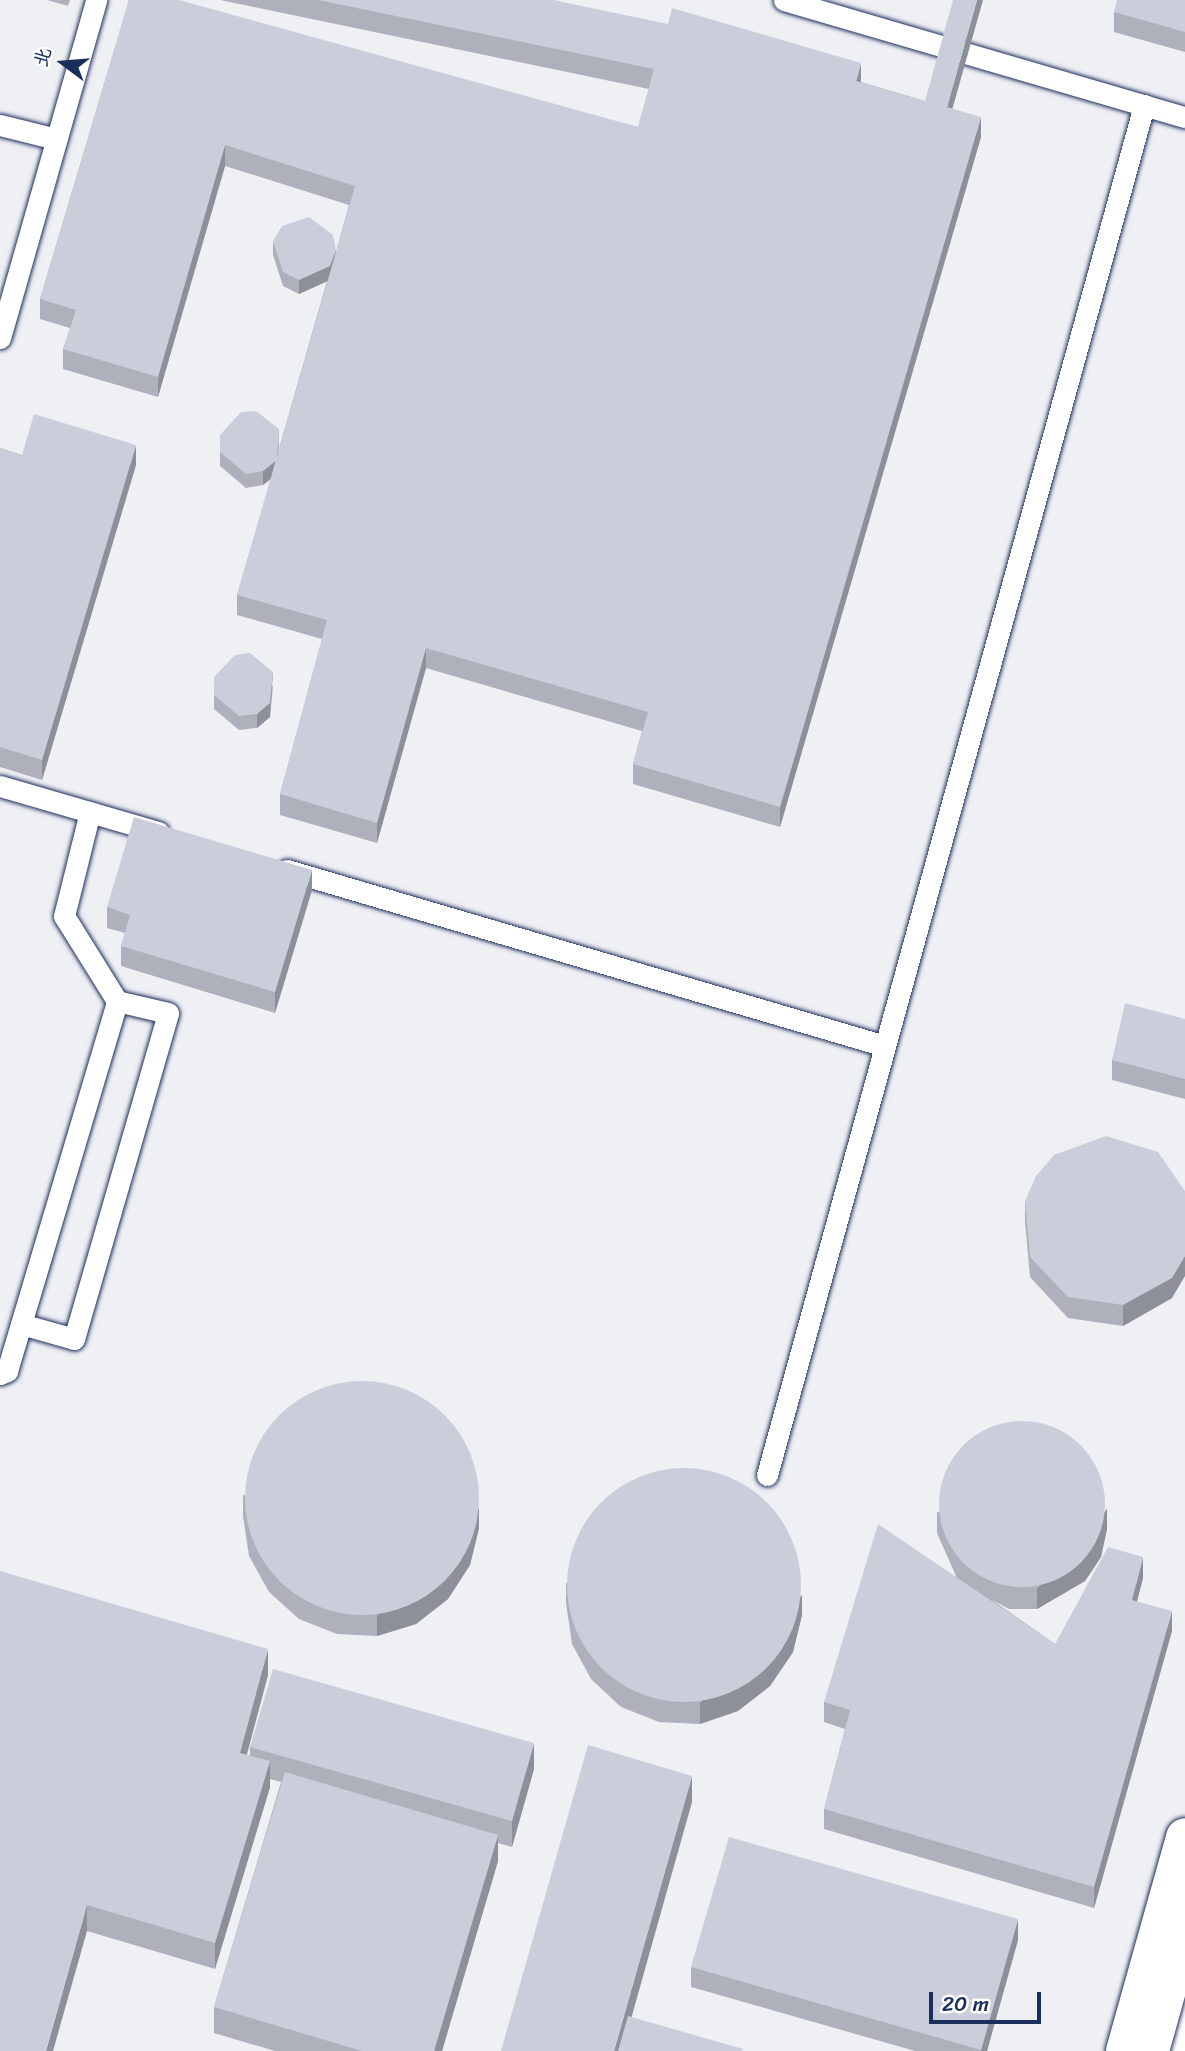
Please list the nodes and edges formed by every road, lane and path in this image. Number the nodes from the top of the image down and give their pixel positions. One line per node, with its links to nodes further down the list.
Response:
1 (96, 0): 6 (lane)
2 (784, 0): 3 (lane)
3 (1144, 105): 4 (lane); 13 (lane)
4 (1185, 117)
5 (0, 125): 6 (lane)
6 (56, 139): 7 (lane)
7 (0, 338)
8 (0, 786): 9 (lane)
9 (90, 812): 10 (lane); 12 (lane)
10 (177, 838)
11 (269, 864): 13 (lane)
12 (117, 1001): 14 (lane); 14 (lane)
13 (886, 1046): 16 (lane)
14 (21, 1324): 15 (lane)
15 (0, 1374)
16 (767, 1475)
17 (1185, 1837): 19 (main road)
18 (1185, 1926): 20 (main road)
19 (1125, 2051)
20 (1150, 2051)

